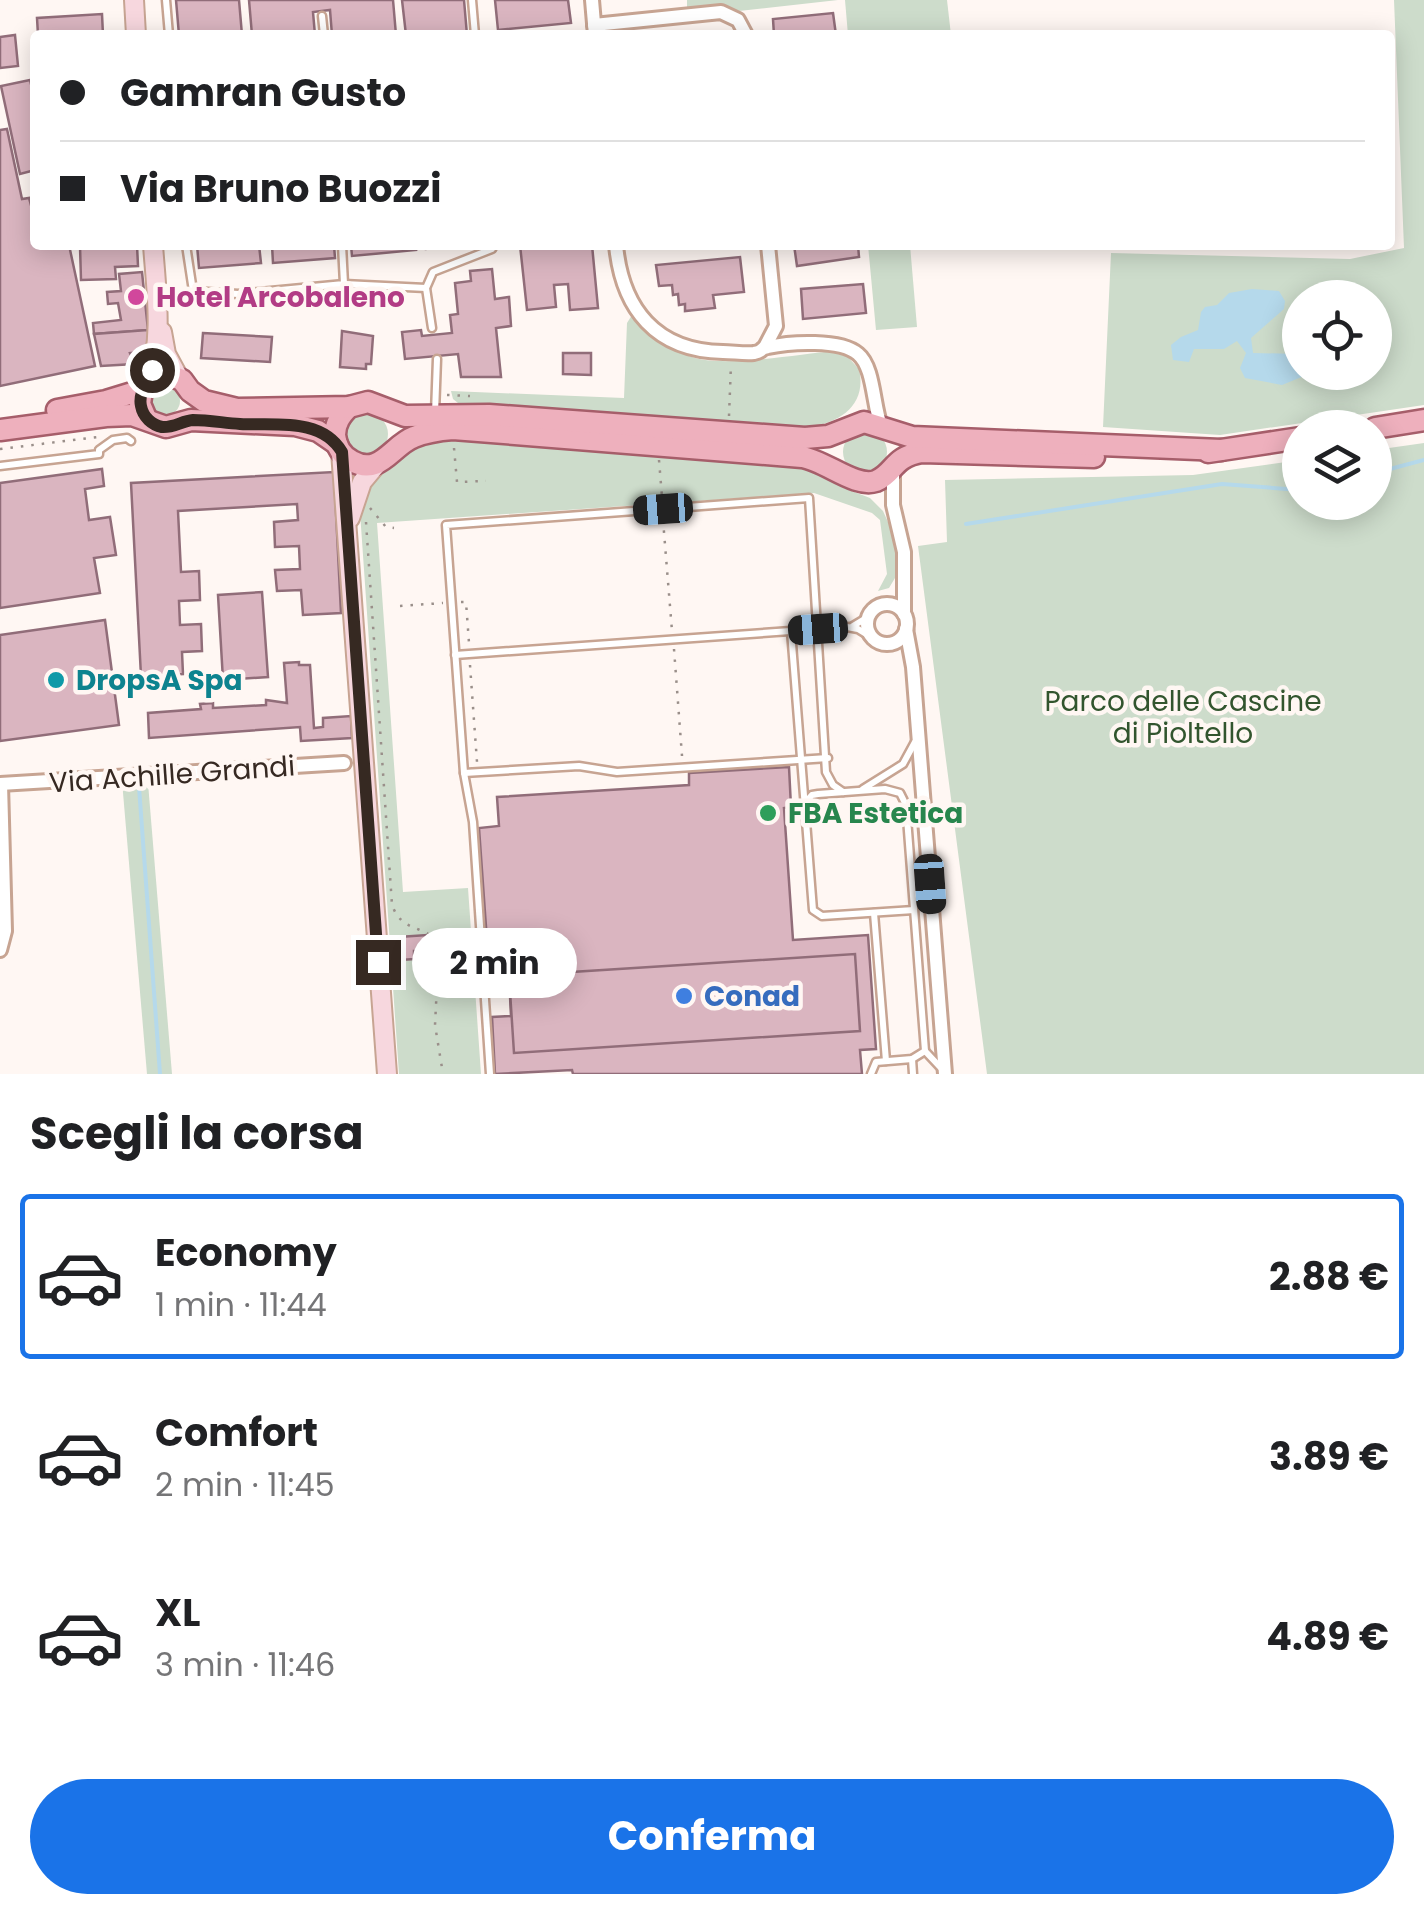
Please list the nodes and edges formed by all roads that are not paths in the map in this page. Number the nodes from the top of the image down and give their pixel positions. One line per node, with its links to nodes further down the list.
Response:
1 (134, 0): 6 (main road)
2 (166, 0): 7 (lane)
3 (472, 0): 9 (lane)
4 (592, 0): 10 (street)
5 (322, 16): 8 (lane)
6 (136, 30)
7 (169, 30)
8 (323, 30)
9 (475, 30)
10 (595, 30): 11 (street)
11 (743, 30)
12 (153, 250): 20 (main road)
13 (187, 250): 18 (lane)
14 (342, 250): 18 (lane)
15 (490, 250): 19 (lane)
16 (617, 250): 22 (street)
17 (768, 250): 22 (street)
18 (344, 284): 19 (lane)
19 (426, 288): 21 (lane)
20 (157, 312): 24 (main road); 25 (main road)
21 (432, 328)
22 (765, 347): 26 (street)
23 (437, 359): 27 (lane)
24 (184, 385): 25 (main road); 28 (main road); 33 (main road)
25 (145, 386): 30 (main road); 31 (main road)
26 (870, 387): 35 (street); 36 (street)
27 (435, 404): 29 (main road); 35 (main road)
28 (349, 407): 29 (main road); 41 (main road)
29 (390, 411): 40 (main road)
30 (146, 418): 33 (main road); 37 (main road)
31 (0, 420)
32 (1424, 420): 34 (main road)
33 (182, 421): 41 (main road)
34 (1392, 425)
35 (848, 427): 36 (main road); 46 (main road)
36 (882, 427): 42 (main road); 44 (main road)
37 (0, 430)
38 (131, 441): 45 (lane)
39 (1282, 441): 42 (main road)
40 (396, 447): 43 (main road); 46 (main road)
41 (339, 448): 43 (main road); 48 (main road)
42 (1220, 450): 44 (main road)
43 (378, 464): 48 (main road)
44 (893, 464): 46 (main road); 47 (street)
45 (0, 466)
46 (852, 478): 47 (street)
47 (897, 520): 49 (street)
48 (348, 538): 75 (main road)
49 (905, 562): 50 (street); 51 (street)
50 (882, 604): 51 (street); 52 (street)
51 (904, 614): 55 (street)
52 (868, 618): 53 (lane); 57 (street)
53 (846, 627): 54 (lane); 57 (lane)
54 (818, 629): 56 (lane); 58 (lane); 61 (lane)
55 (906, 629): 57 (street); 59 (street)
56 (791, 631): 58 (lane); 62 (lane)
57 (877, 640): 59 (street)
58 (455, 655): 64 (lane)
59 (914, 686): 60 (street)
60 (918, 731): 66 (lane); 79 (street)
61 (828, 758): 62 (lane); 67 (lane)
62 (801, 760): 64 (lane); 68 (lane)
63 (344, 763): 65 (street, Via Achille Grandi)
64 (464, 774): 76 (lane)
65 (0, 784): 71 (street, Via Achille Grandi)
66 (860, 791): 67 (lane); 69 (lane)
67 (843, 792): 68 (lane)
68 (803, 805): 70 (lane)
69 (914, 910): 70 (lane); 72 (lane)
70 (874, 913): 74 (lane)
71 (0, 950)
72 (925, 1050): 73 (lane); 79 (lane)
73 (912, 1059): 74 (lane); 78 (lane)
74 (886, 1061): 77 (lane)
75 (387, 1074)
76 (490, 1074)
77 (871, 1074)
78 (913, 1074)
79 (944, 1074)

